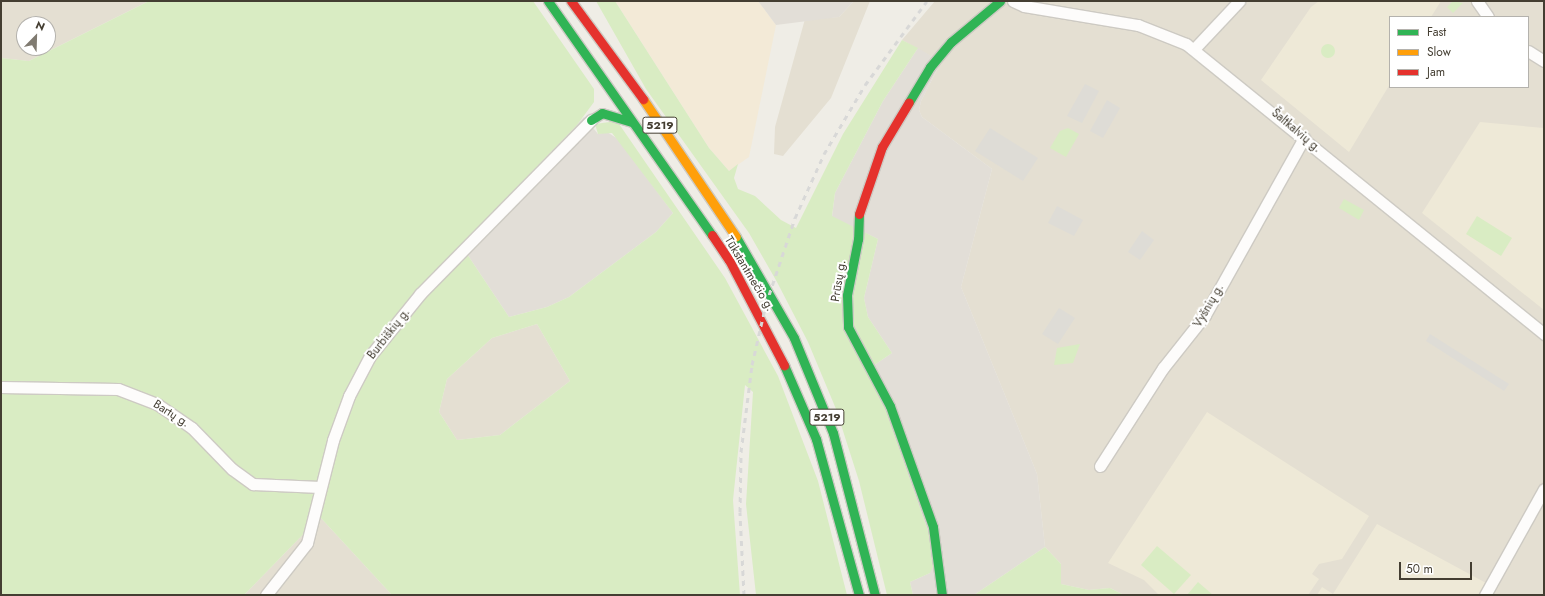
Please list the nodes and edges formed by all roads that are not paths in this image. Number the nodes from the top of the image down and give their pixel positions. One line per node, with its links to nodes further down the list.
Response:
1 (548, 1): 13 (main road, Tūkstantmečio g. / 5219)
2 (571, 1): 11 (main road, Tūkstantmečio g. / 5219)
3 (584, 1): 11 (main road)
4 (1000, 1): 29 (main road, Prūsų g.)
5 (1013, 1): 9 (street, Šaltkalvių g.)
6 (1239, 1): 9 (street)
7 (1477, 1): 8 (street)
8 (1487, 16)
9 (1194, 49): 18 (street, Šaltkalvių g.)
10 (1529, 52): 12 (street)
11 (611, 53): 24 (main road, Tūkstantmečio g. / 5219)
12 (1544, 61)
13 (601, 78): 14 (main road); 17 (main road, Tūkstantmečio g. / 5219)
14 (601, 93)
15 (598, 105): 16 (main road)
16 (591, 120): 17 (main road); 22 (street, Burbiškių g.)
17 (632, 122): 26 (main road, Tūkstantmečio g. / 5219)
18 (1304, 138): 19 (street, Šaltkalvių g.); 21 (street, Vyšnių g.)
19 (1544, 334)
20 (1, 387): 22 (street, Bartų g.)
21 (1100, 466)
22 (320, 487): 25 (street, Burbiškių g.)
23 (1544, 489): 30 (street)
24 (872, 585): 27 (main road, Tūkstantmečio g. / 5219); 28 (main road)
25 (266, 595)
26 (860, 595)
27 (875, 595)
28 (878, 595)
29 (942, 595)
30 (1485, 595)

